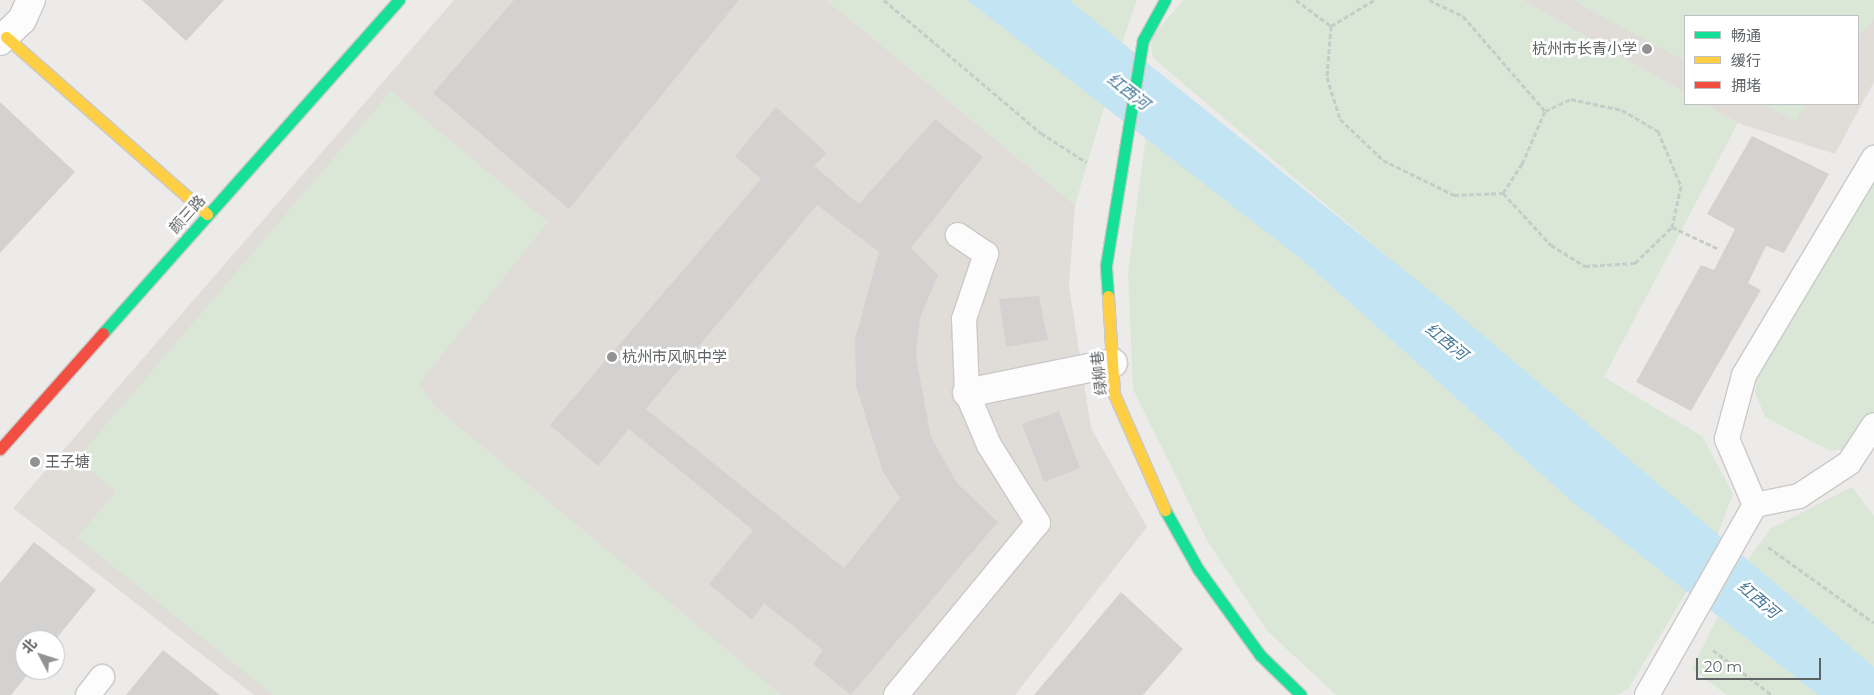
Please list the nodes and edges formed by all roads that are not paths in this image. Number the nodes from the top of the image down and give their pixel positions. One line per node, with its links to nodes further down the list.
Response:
1 (31, 0): 4 (street)
2 (399, 0): 6 (street, 颜三路)
3 (1165, 0): 8 (street, 绿柳巷)
4 (3, 39): 6 (street)
5 (1874, 158): 12 (lane)
6 (207, 214): 11 (street, 颜三路)
7 (958, 235): 9 (lane)
8 (1113, 362): 9 (street); 14 (street, 绿柳巷)
9 (967, 393): 13 (lane)
10 (1874, 425): 12 (lane)
11 (0, 448)
12 (1755, 505): 15 (lane)
13 (896, 695)
14 (1301, 695)
15 (1647, 695)

